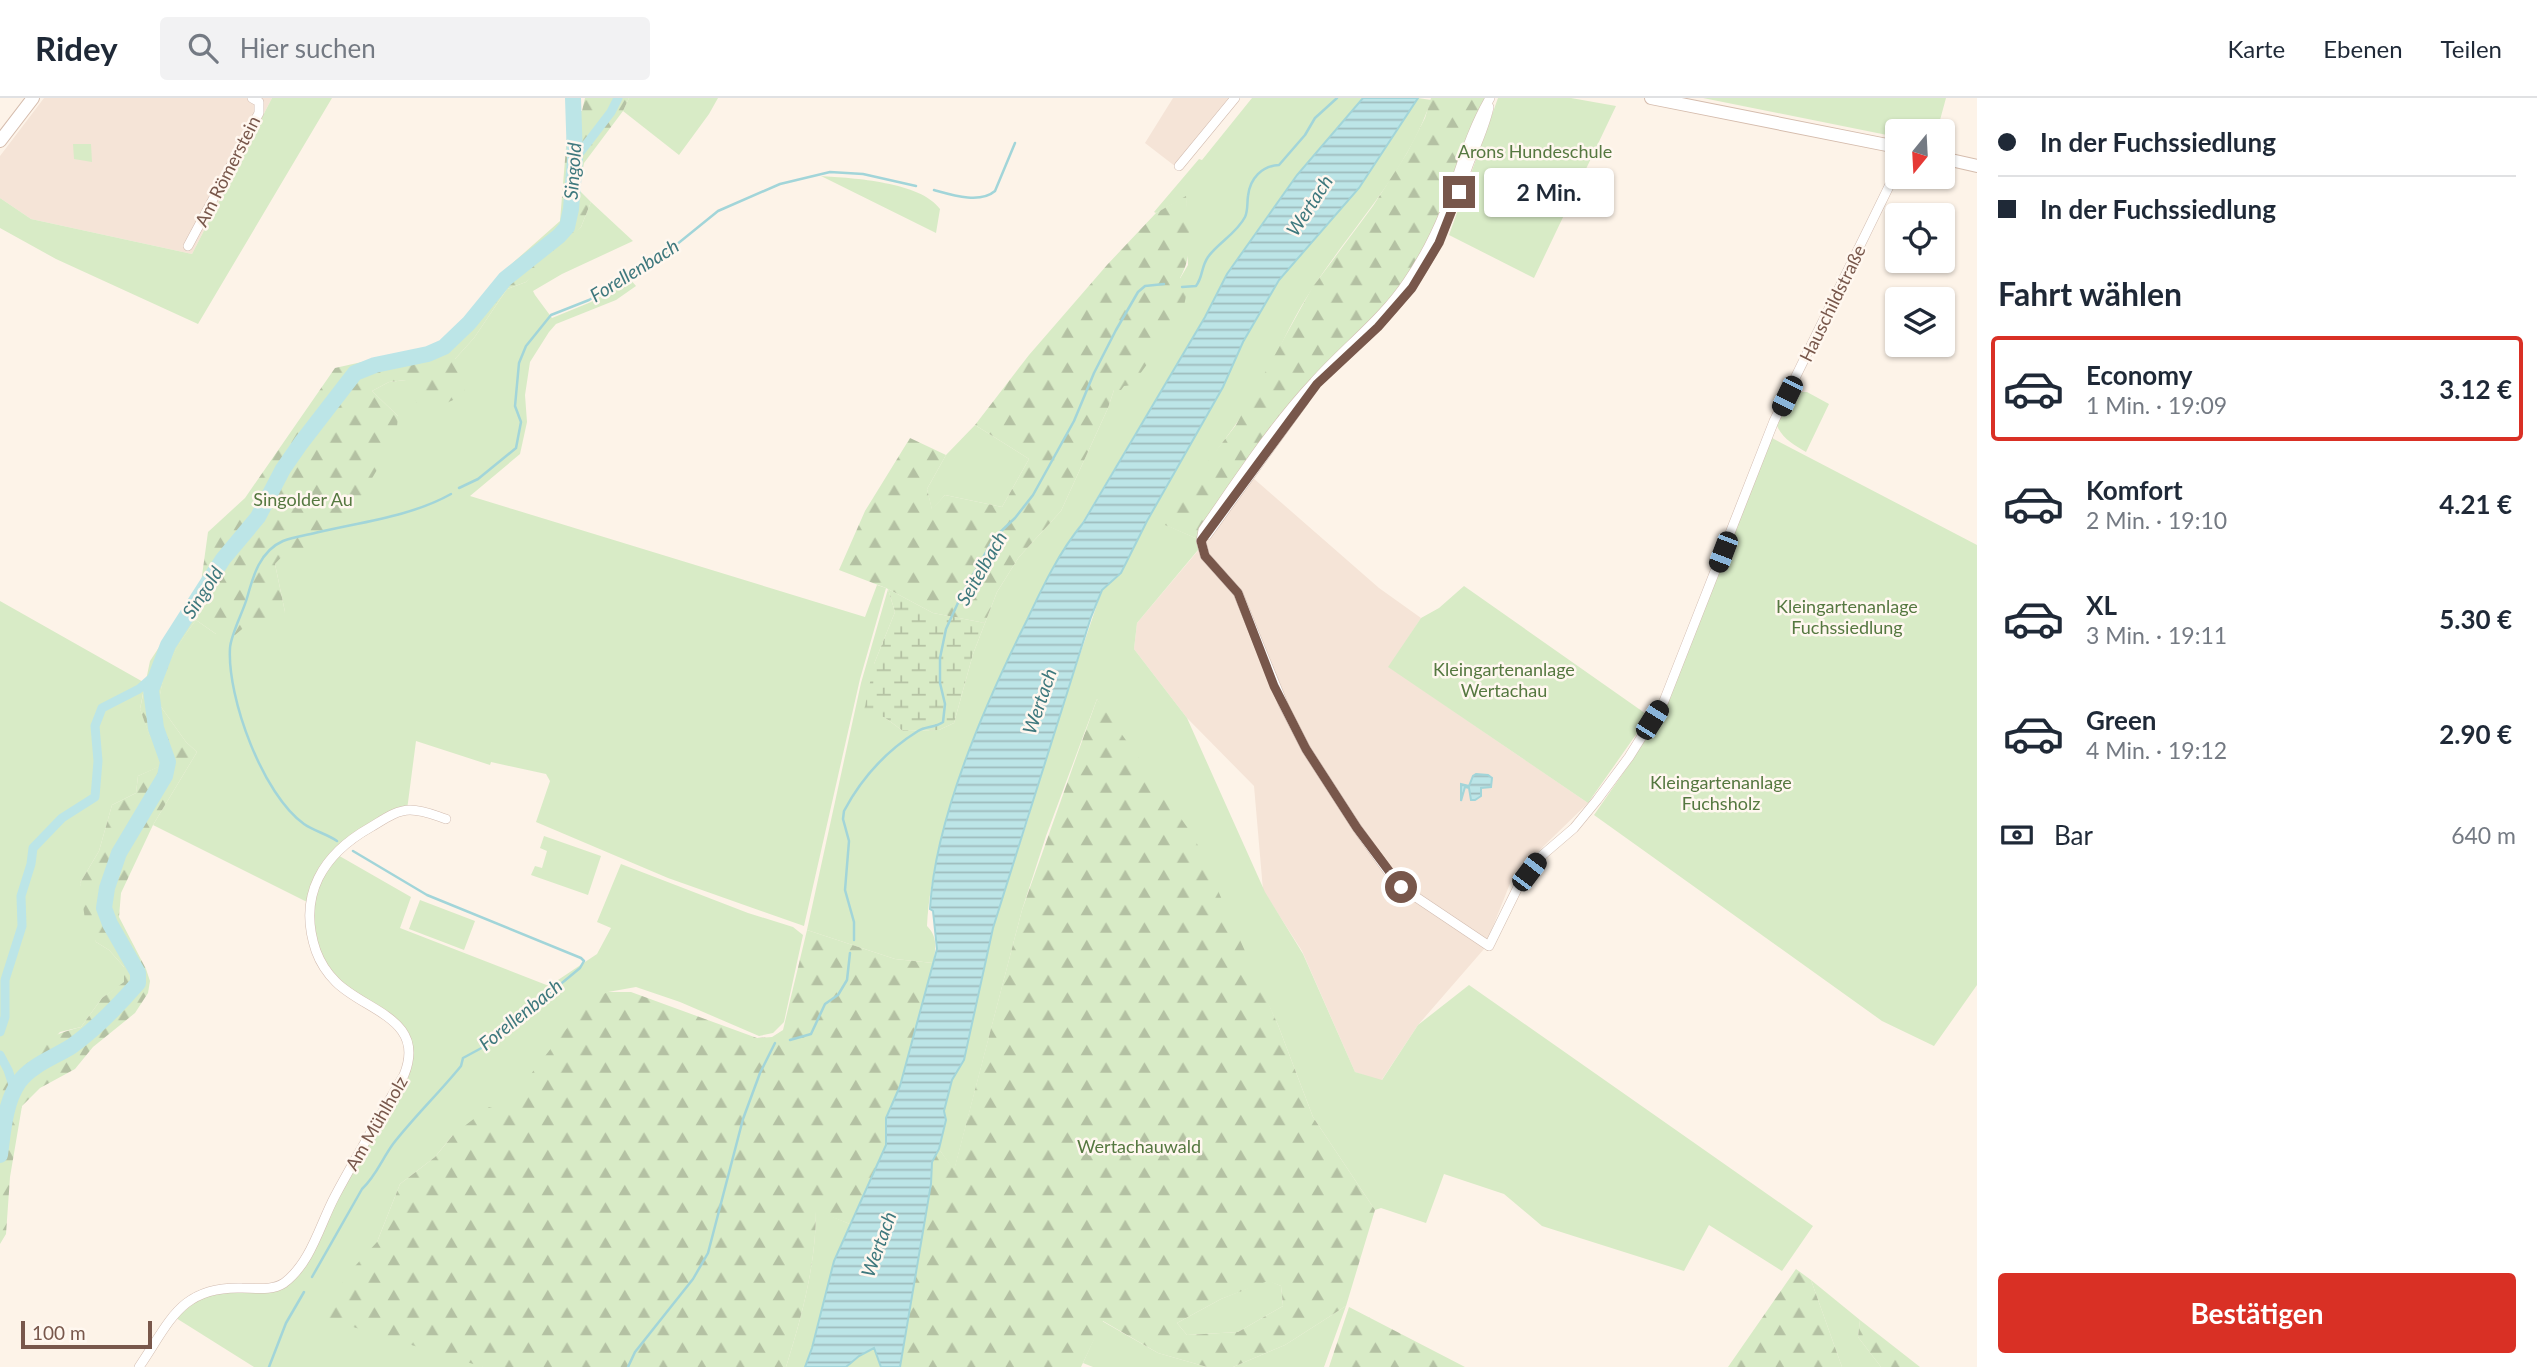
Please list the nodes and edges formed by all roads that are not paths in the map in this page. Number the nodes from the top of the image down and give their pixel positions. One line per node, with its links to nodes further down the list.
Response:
1 (33, 98): 6 (street)
2 (252, 98): 12 (street, Am Römerstein)
3 (1236, 98): 9 (street)
4 (1490, 98): 11 (street, Hauschildstraße)
5 (1651, 98): 7 (street)
6 (0, 141)
7 (1885, 145)
8 (1955, 161): 10 (street)
9 (1180, 166)
10 (1977, 166)
11 (1888, 189)
12 (188, 246)
13 (446, 819): 14 (street, Am Mühlholz)
14 (139, 1367)

